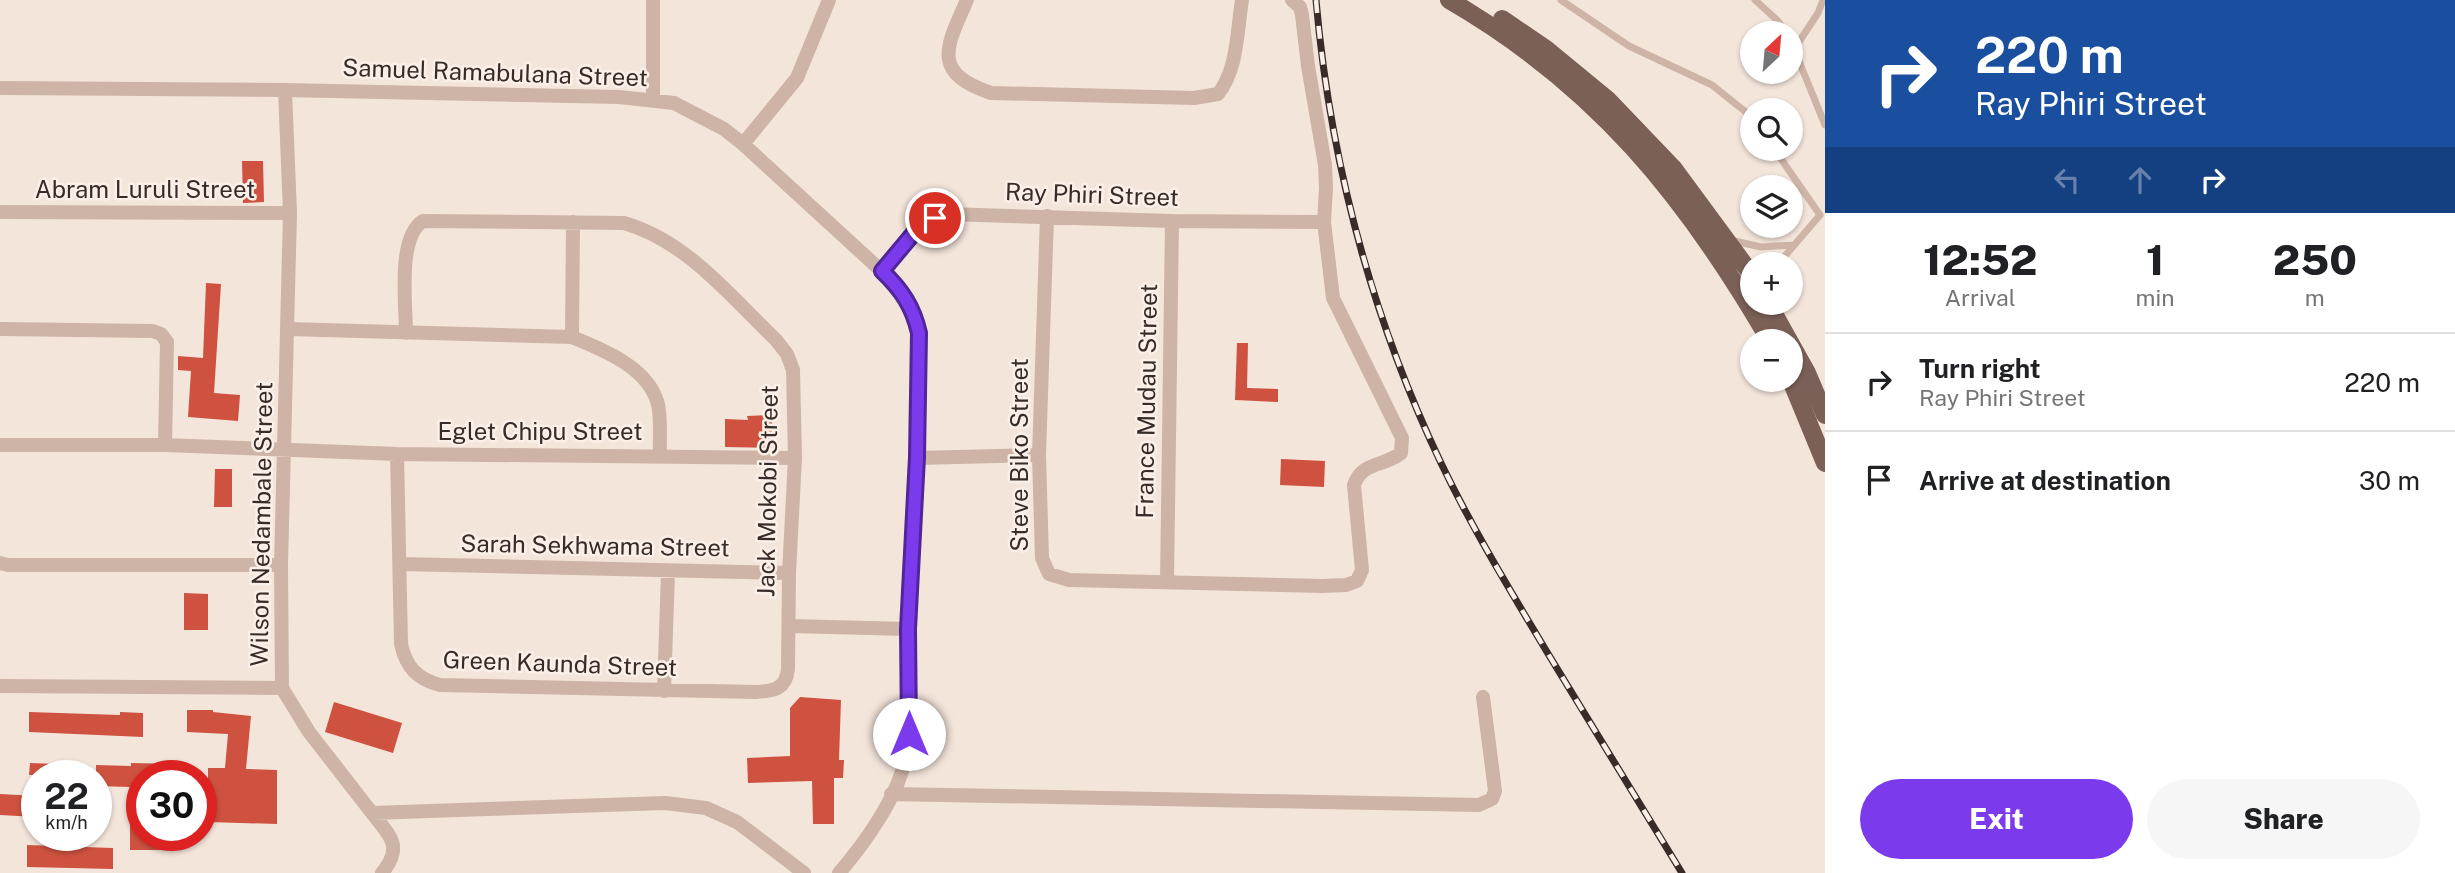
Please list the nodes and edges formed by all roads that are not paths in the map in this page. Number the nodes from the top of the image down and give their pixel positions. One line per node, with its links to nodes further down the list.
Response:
1 (653, 0): 16 (street)
2 (829, 0): 19 (street)
3 (967, 0): 4 (street)
4 (1242, 0)
5 (1292, 0): 27 (street)
6 (1449, 0): 33 (main road)
7 (1472, 0): 28 (main road)
8 (1561, 0): 17 (lane)
9 (1755, 0): 11 (lane)
10 (1823, 0): 12 (lane)
11 (1778, 21)
12 (1803, 36)
13 (1803, 68): 18 (lane)
14 (0, 88): 15 (street, Samuel Ramabulana Street)
15 (285, 90): 16 (street, Samuel Ramabulana Street); 22 (street, Wilson Nedambale Street)
16 (653, 100): 19 (street, Samuel Ramabulana Street)
17 (1740, 107)
18 (1825, 125)
19 (743, 144): 32 (street, Samuel Ramabulana Street)
20 (1783, 161): 23 (lane)
21 (0, 212): 22 (street, Abram Luruli Street)
22 (290, 213): 36 (street, Wilson Nedambale Street)
23 (1822, 213): 29 (lane)
24 (1046, 216): 25 (street, Ray Phiri Street); 32 (street, Ray Phiri Street); 46 (street, Steve Biko Street)
25 (1172, 221): 27 (street, Ray Phiri Street); 55 (street, France Mudau Street)
26 (573, 222): 37 (street, Jack Mokobi Street); 38 (street); 48 (street, Jack Mokobi Street)
27 (1324, 222): 55 (street)
28 (1727, 239): 29 (lane); 31 (main road)
29 (1795, 245): 30 (lane)
30 (1789, 252)
31 (1740, 258)
32 (882, 271): 47 (street, Samuel Ramabulana Street)
33 (1740, 289)
34 (1775, 315): 40 (main road)
35 (0, 329): 42 (street)
36 (288, 329): 37 (street); 43 (street, Wilson Nedambale Street)
37 (406, 334): 38 (street)
38 (572, 337): 45 (street)
39 (1796, 392): 49 (main road)
40 (1825, 415)
41 (0, 445): 42 (street, Eglet Chipu Street)
42 (165, 445): 43 (street, Eglet Chipu Street)
43 (285, 451): 44 (street, Eglet Chipu Street); 52 (street, Wilson Nedambale Street)
44 (397, 454): 45 (street, Eglet Chipu Street); 51 (street, Green Kaunda Street)
45 (660, 455): 48 (street, Eglet Chipu Street)
46 (1039, 455): 47 (street); 55 (street, Steve Biko Street)
47 (917, 457): 57 (street, Samuel Ramabulana Street)
48 (795, 458): 54 (street, Jack Mokobi Street)
49 (1825, 463)
50 (0, 563): 52 (street)
51 (400, 564): 53 (street, Sarah Sekhwama Street); 60 (street, Green Kaunda Street)
52 (281, 565): 59 (street, Wilson Nedambale Street)
53 (668, 572): 54 (street, Sarah Sekhwama Street); 60 (street)
54 (789, 573): 56 (street, Jack Mokobi Street)
55 (1167, 582)
56 (790, 626): 57 (street); 60 (street, Green Kaunda Street)
57 (908, 629): 62 (street, Samuel Ramabulana Street)
58 (0, 686): 59 (street)
59 (282, 688): 63 (street, Wilson Nedambale Street)
60 (664, 691)
61 (1483, 697): 62 (street)
62 (891, 794): 66 (street, Samuel Ramabulana Street)
63 (372, 813): 64 (street, Wilson Nedambale Street); 65 (street)
64 (382, 873)
65 (804, 873)
66 (839, 873)

